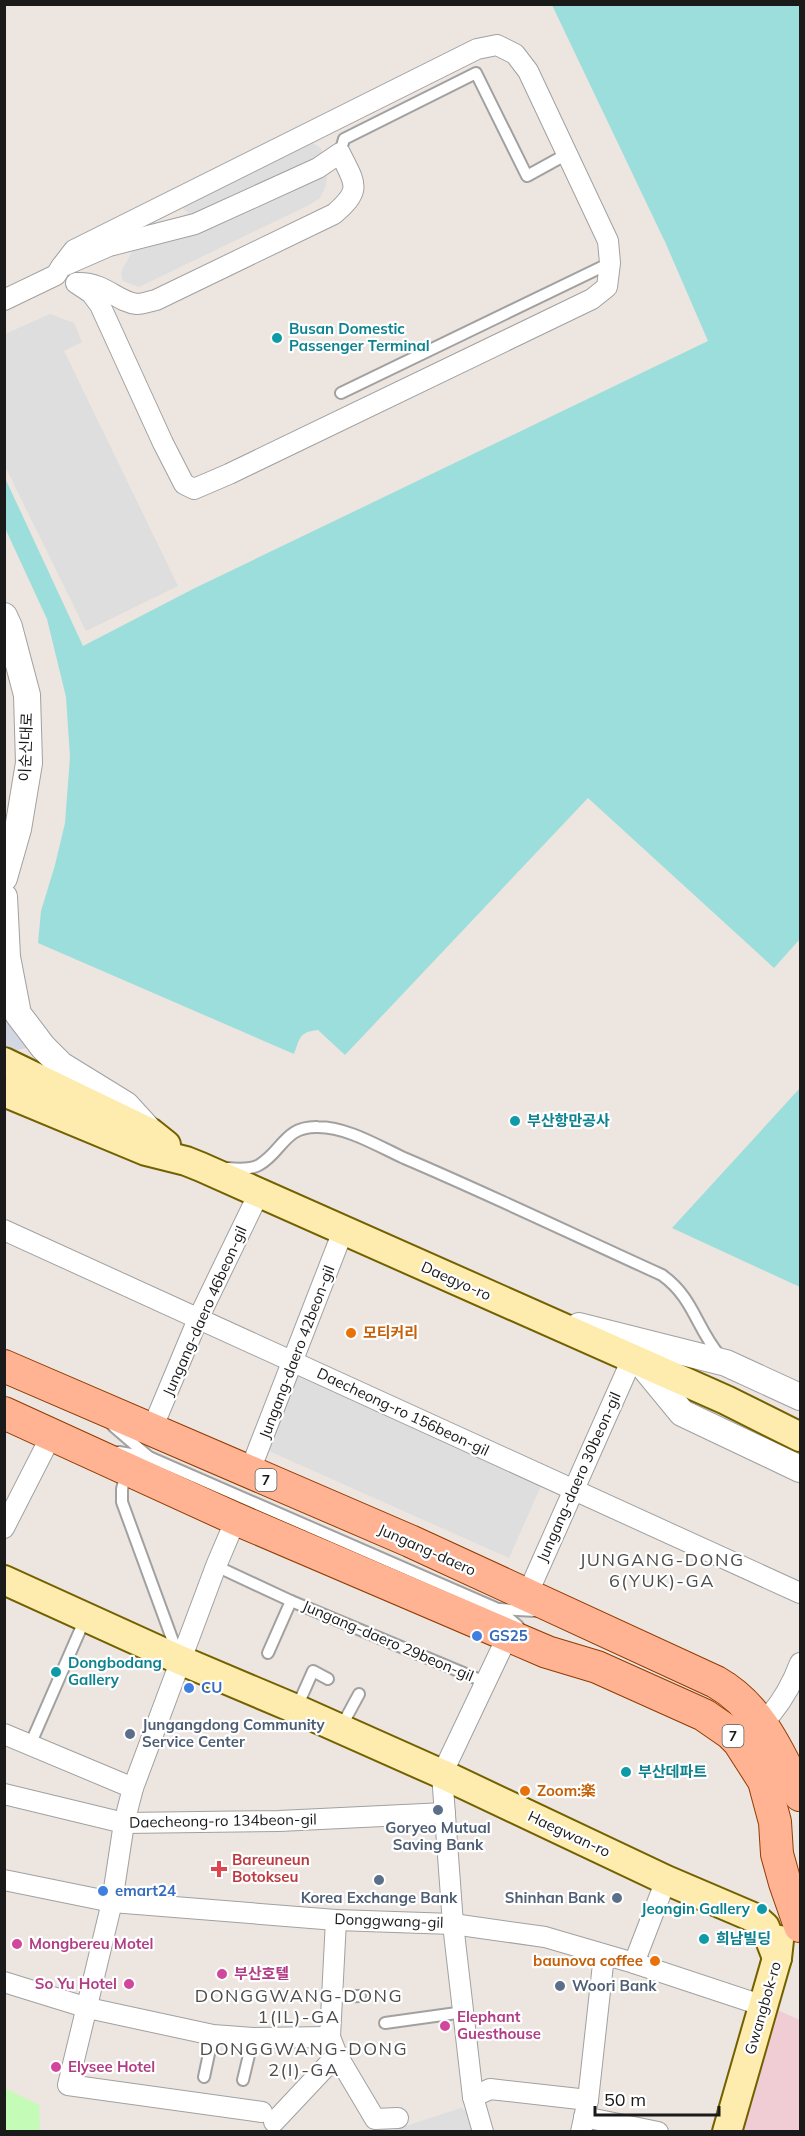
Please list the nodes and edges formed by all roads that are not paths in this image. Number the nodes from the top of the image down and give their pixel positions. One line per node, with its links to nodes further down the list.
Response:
1 (340, 153): 2 (lane); 4 (street); 5 (street)
2 (567, 154): 3 (street); 4 (street)
3 (610, 263): 5 (street); 7 (lane)
4 (59, 271): 5 (street); 6 (street)
5 (76, 283)
6 (4, 300)
7 (341, 393)
8 (4, 616): 9 (street, 이순신대로)
9 (4, 878)
10 (4, 897): 15 (street)
11 (4, 1062): 15 (main road, Daegyo-ro)
12 (4, 1092): 14 (main road, Daegyo-ro)
13 (4, 1104): 14 (street)
14 (55, 1113): 16 (main road, Daegyo-ro)
15 (151, 1133): 16 (main road, Daegyo-ro)
16 (193, 1164): 17 (main road, Daegyo-ro); 24 (lane)
17 (259, 1193): 19 (main road, Daegyo-ro); 21 (street, Jungang-daero 46beon-gil)
18 (4, 1230): 21 (street, Daecheong-ro 156beon-gil)
19 (344, 1231): 20 (main road, Daegyo-ro); 23 (street, Jungang-daero 42beon-gil)
20 (534, 1315): 22 (main road, Daegyo-ro); 24 (street)
21 (198, 1319): 23 (street, Daecheong-ro 156beon-gil); 30 (street, Jungang-daero 46beon-gil)
22 (636, 1360): 28 (main road, Daegyo-ro); 31 (street); 33 (street, Jungang-daero 30beon-gil)
23 (293, 1361): 32 (street, Jungang-daero 42beon-gil); 33 (street, Daecheong-ro 156beon-gil)
24 (726, 1363): 26 (street)
25 (4, 1366): 30 (main road, Jungang-daero / 7)
26 (801, 1397)
27 (4, 1413): 29 (main road, Jungang-daero / 7)
28 (801, 1437)
29 (59, 1440): 30 (main road, Jungang-daero / 7); 34 (street)
30 (143, 1452): 32 (main road, Jungang-daero / 7); 35 (main road, Jungang-daero / 7); 44 (lane); 46 (lane)
31 (801, 1469)
32 (249, 1473): 40 (main road, Jungang-daero / 7)
33 (572, 1490): 39 (street, Daecheong-ro 156beon-gil); 40 (street, Jungang-daero 30beon-gil)
34 (9, 1507): 36 (street)
35 (236, 1519): 37 (street); 44 (main road, Jungang-daero / 7)
36 (4, 1528)
37 (216, 1566): 41 (lane, Jungang-daero 29beon-gil); 46 (street)
38 (4, 1580): 43 (main road, Haegwan-ro)
39 (801, 1593)
40 (527, 1595): 42 (main road, Jungang-daero / 7)
41 (291, 1601): 45 (lane); 49 (lane, Jungang-daero 29beon-gil)
42 (567, 1614): 44 (lane); 52 (main road, Jungang-daero / 7)
43 (87, 1616): 46 (main road, Haegwan-ro); 55 (lane)
44 (503, 1622): 49 (street, Jungang-daero 29beon-gil); 64 (main road, Jungang-daero / 7)
45 (268, 1653)
46 (180, 1660): 51 (main road, Haegwan-ro); 57 (street)
47 (801, 1663): 52 (street)
48 (328, 1678): 51 (lane)
49 (485, 1682): 56 (street, Jungang-daero 29beon-gil)
50 (359, 1694): 53 (lane)
51 (296, 1709): 53 (main road, Haegwan-ro)
52 (762, 1724): 59 (main road, Jungang-daero / 7)
53 (340, 1729): 56 (main road, Haegwan-ro)
54 (4, 1734): 55 (street)
55 (30, 1745): 57 (street)
56 (442, 1774): 60 (street, Jungang-daero 29beon-gil); 63 (main road, Haegwan-ro)
57 (133, 1788): 61 (street)
58 (4, 1794): 61 (street, Daecheong-ro 134beon-gil)
59 (801, 1795)
60 (445, 1813): 61 (street, Daecheong-ro 134beon-gil); 67 (street, Jungang-daero 29beon-gil)
61 (124, 1823): 65 (street)
62 (4, 1880): 65 (street, Donggwang-gil)
63 (666, 1880): 70 (main road, Haegwan-ro); 71 (street)
64 (785, 1883): 68 (main road, Jungang-daero / 7); 70 (main road, Gwangbok-ro)
65 (112, 1902): 66 (street, Donggwang-gil); 76 (street)
66 (336, 1920): 67 (street, Donggwang-gil); 74 (street)
67 (453, 1923): 69 (street, Donggwang-gil); 77 (street, Jungang-daero 29beon-gil)
68 (801, 1926)
69 (604, 1955): 71 (street, Donggwang-gil); 85 (street)
70 (777, 1958): 75 (main road, Gwangbok-ro)
71 (634, 1963): 75 (street, Donggwang-gil)
72 (4, 1982): 76 (street)
73 (360, 1996): 74 (lane)
74 (333, 1997): 81 (street)
75 (764, 2006): 89 (main road, Gwangbok-ro)
76 (88, 2008): 79 (street); 81 (street)
77 (464, 2012): 78 (lane); 84 (street, Jungang-daero 29beon-gil)
78 (385, 2023)
79 (213, 2035): 80 (street); 82 (lane)
80 (253, 2038): 81 (street); 83 (lane)
81 (334, 2046): 86 (street)
82 (204, 2077)
83 (243, 2080)
84 (473, 2097): 85 (street); 87 (street, Jungang-daero 29beon-gil)
85 (585, 2116): 88 (street)
86 (398, 2118)
87 (483, 2132)
88 (658, 2132)
89 (727, 2132)

